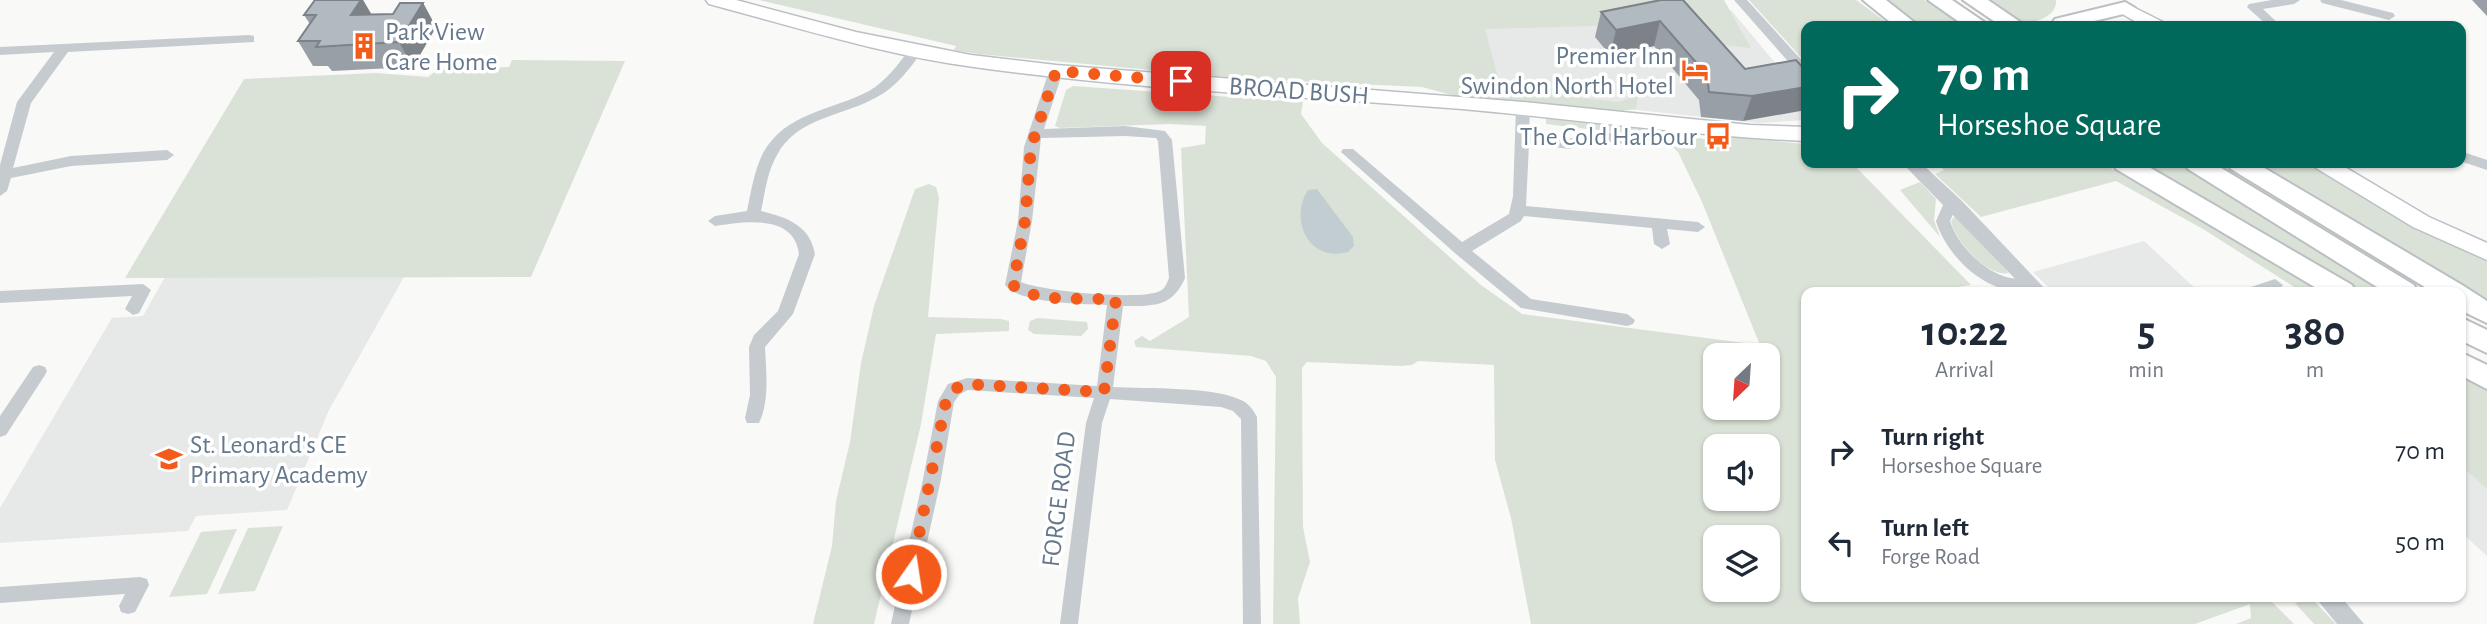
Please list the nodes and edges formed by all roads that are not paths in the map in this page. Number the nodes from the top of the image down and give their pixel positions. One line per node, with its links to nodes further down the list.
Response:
1 (715, 0): 24 (main road, BROAD BUSH)
2 (1740, 0): 26 (street)
3 (1873, 0): 12 (highway)
4 (1938, 0): 13 (highway)
5 (1973, 0): 14 (highway)
6 (2074, 0): 15 (main road)
7 (2090, 0): 11 (main road)
8 (2294, 0): 18 (street)
9 (2326, 0): 19 (street)
10 (2392, 0): 19 (street)
11 (2119, 15): 16 (main road); 17 (main road)
12 (1901, 21)
13 (1971, 21)
14 (2007, 21)
15 (2064, 21)
16 (2083, 21)
17 (2139, 21)
18 (2270, 21)
19 (2389, 21)
20 (249, 39): 21 (street)
21 (211, 41): 22 (street); 25 (street)
22 (65, 47): 23 (street); 44 (street)
23 (0, 51)
24 (915, 51): 27 (main road, BROAD BUSH); 48 (street)
25 (203, 55)
26 (1801, 67)
27 (1056, 71): 28 (main road, BROAD BUSH); 29 (street)
28 (1523, 108): 30 (main road, BROAD BUSH); 31 (street)
29 (1034, 134): 67 (street); 67 (street)
30 (1801, 134)
31 (1521, 138): 32 (street); 47 (street)
32 (1650, 141)
33 (1348, 152): 53 (street)
34 (167, 155): 35 (street)
35 (140, 156): 43 (street); 44 (street)
36 (2466, 158): 37 (street)
37 (2487, 165)
38 (1917, 168): 46 (street)
39 (2132, 168): 62 (highway)
40 (2204, 168): 63 (highway)
41 (2247, 168): 64 (highway)
42 (2331, 168): 54 (main road)
43 (130, 172)
44 (4, 175): 45 (street)
45 (0, 191)
46 (1952, 200): 56 (street); 60 (street)
47 (1519, 210): 50 (street); 53 (street)
48 (753, 215): 49 (street); 78 (street)
49 (715, 220)
50 (1659, 223): 51 (street); 52 (street)
51 (1698, 227)
52 (1662, 244)
53 (1461, 250): 71 (street)
54 (2487, 252)
55 (61, 278): 65 (street)
56 (1995, 279): 58 (street); 59 (street)
57 (2275, 285): 61 (street)
58 (2002, 287)
59 (2031, 287)
60 (2034, 287)
61 (2269, 287)
62 (2335, 287)
63 (2397, 287)
64 (2445, 287)
65 (50, 294): 66 (street); 69 (street)
66 (0, 297)
67 (1116, 299): 77 (street, FORGE ROAD)
68 (2466, 301): 70 (highway)
69 (133, 309)
70 (2487, 313)
71 (1627, 320)
72 (2466, 331): 73 (highway)
73 (2487, 343)
74 (2466, 366): 76 (highway)
75 (39, 372): 79 (street)
76 (2487, 378)
77 (1104, 392): 83 (street); 84 (street, FORGE ROAD); 85 (street)
78 (754, 418)
79 (0, 430)
80 (0, 595): 82 (street)
81 (2331, 602): 86 (street)
82 (128, 606)
83 (900, 624)
84 (1069, 624)
85 (1251, 624)
86 (2352, 624)

